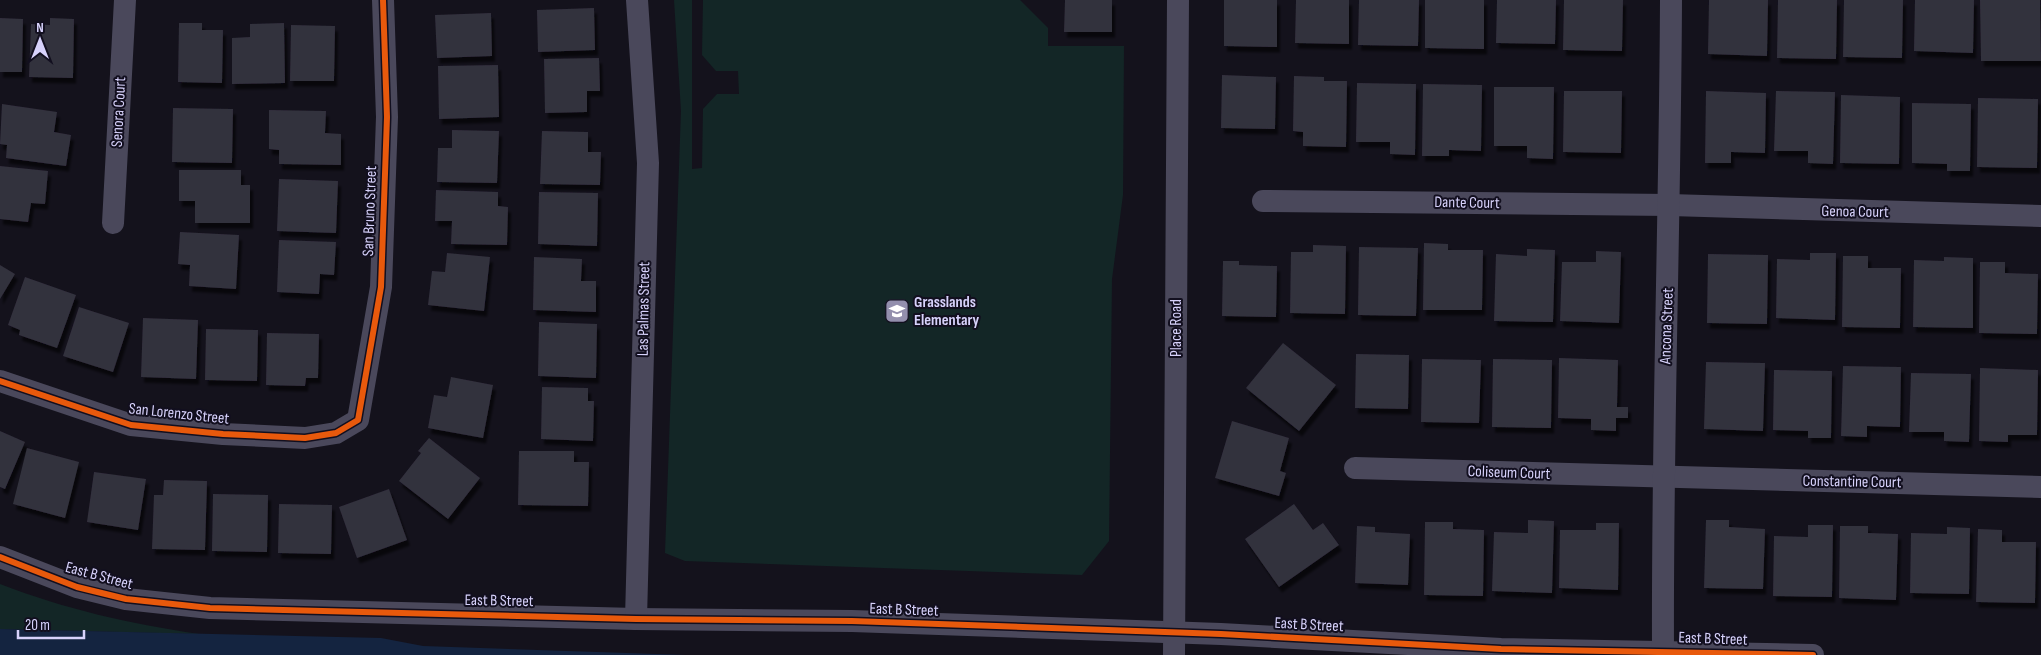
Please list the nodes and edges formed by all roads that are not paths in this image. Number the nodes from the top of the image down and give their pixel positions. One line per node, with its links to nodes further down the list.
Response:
1 (125, 0): 9 (street, Senora Court)
2 (383, 0): 11 (street, San Bruno Street)
3 (637, 0): 16 (street, Las Palmas Street)
4 (1178, 0): 17 (street, Place Road)
5 (1671, 0): 7 (street, Ancona Street)
6 (1263, 201): 7 (street, Dante Court)
7 (1670, 205): 8 (street, Genoa Court); 13 (street, Ancona Street)
8 (2041, 216)
9 (113, 223)
10 (0, 381): 11 (street, San Lorenzo Street)
11 (358, 420)
12 (1355, 468): 13 (street, Coliseum Court)
13 (1662, 478): 14 (street, Constantine Court); 18 (street, Ancona Street)
14 (2041, 487)
15 (0, 557): 16 (street, East B Street)
16 (636, 619): 17 (street, East B Street)
17 (1174, 644): 18 (street, East B Street)
18 (1663, 651): 19 (street, East B Street)
19 (1813, 655)

